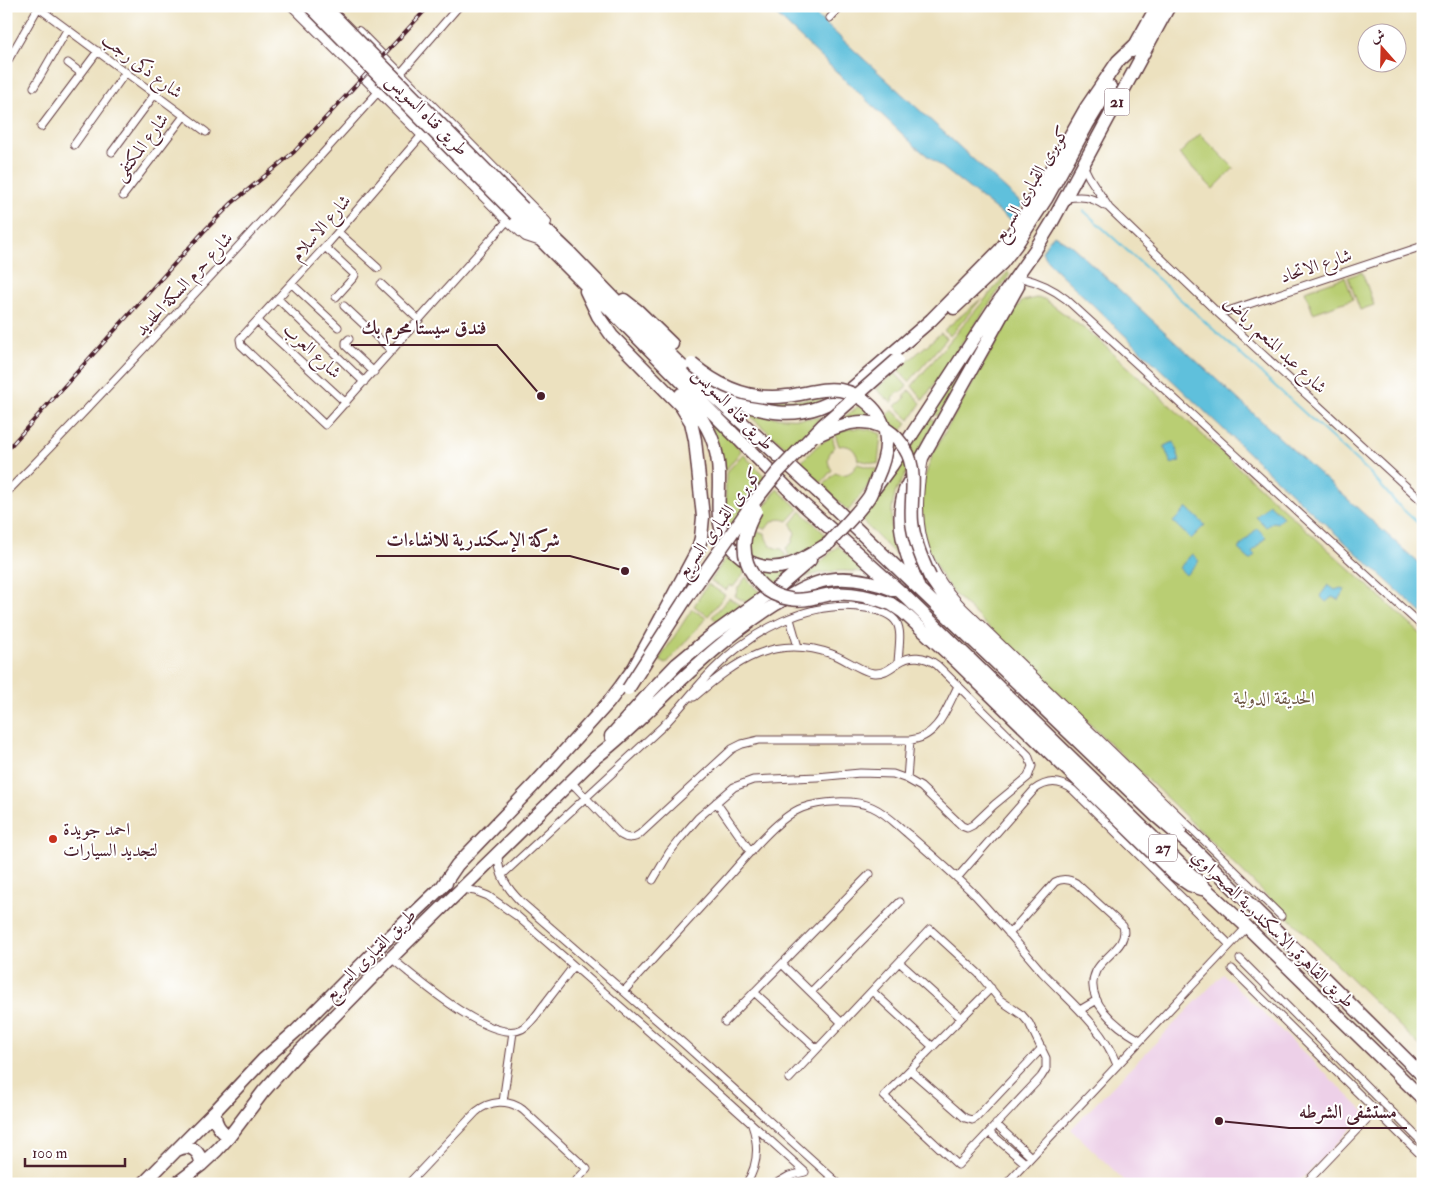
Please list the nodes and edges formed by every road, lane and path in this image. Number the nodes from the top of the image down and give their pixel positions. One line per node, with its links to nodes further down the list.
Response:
1 (293, 6): 20 (street, طريق قناه السويس)
2 (310, 6): 32 (highway, bridge)
3 (324, 6): 32 (highway, bridge)
4 (331, 6): 18 (street, طريق قناه السويس)
5 (460, 6): 18 (street)
6 (841, 6): 10 (street)
7 (1157, 6): 12 (highway, كوبرى القبارى السريع)
8 (1169, 6): 28 (highway, 21)
9 (37, 7): 11 (street, شارع ذكى رجب); 14 (street)
10 (830, 18)
11 (67, 30): 13 (street, شارع ذكى رجب); 19 (street)
12 (1136, 44): 56 (highway); 58 (highway, كوبرى القبارى السريع, bridge)
13 (98, 51): 16 (street, شارع ذكى رجب); 17 (street)
14 (7, 62)
15 (68, 63): 17 (street)
16 (126, 72): 21 (street, شارع ذكى رجب); 26 (street)
17 (81, 73): 23 (street)
18 (400, 74): 37 (street, طريق قناه السويس)
19 (34, 88)
20 (379, 91): 25 (street, طريق قناه السويس); 61 (street, شارع حرم السكة الحديد)
21 (155, 94): 22 (street, شارع ذكى رجب); 27 (street)
22 (184, 116): 24 (street, شارع ذكى رجب); 29 (street, شارع المكتفى)
23 (41, 127)
24 (206, 132)
25 (422, 135): 32 (street, طريق قناه السويس); 33 (street, شارع الاسلام)
26 (74, 144)
27 (112, 152)
28 (1083, 165): 30 (highway, 21); 31 (street, شارع عبد المنعم رياض)
29 (123, 196)
30 (1066, 198): 31 (street, شارع عبد المنعم رياض); 36 (highway, كوبرى القبارى السريع)
31 (1108, 208): 48 (street, شارع عبد المنعم رياض)
32 (516, 214): 37 (highway, طريق قناه السويس); 40 (highway, طريق قناه السويس); 49 (street)
33 (338, 232): 35 (street, شارع الاسلام); 38 (street)
34 (1423, 246): 48 (street, شارع الاتحاد)
35 (325, 247): 41 (street, شارع الاسلام); 44 (street)
36 (1035, 250): 39 (highway); 62 (highway, كوبرى القبارى السريع, bridge)
37 (569, 252): 43 (highway, طريق قناه السويس)
38 (378, 268)
39 (1022, 278): 59 (highway); 68 (street)
40 (582, 283): 46 (highway); 66 (highway, طريق قناه السويس)
41 (292, 284): 45 (street, شارع الاسلام); 51 (street)
42 (381, 284): 49 (street)
43 (607, 291): 56 (highway, طريق قناه السويس); 62 (highway, bridge)
44 (336, 296)
45 (278, 300): 50 (street, شارع الاسلام); 55 (street)
46 (593, 305): 64 (highway, bridge); 86 (highway)
47 (344, 306): 53 (street)
48 (1219, 314): 63 (street, شارع عبد المنعم رياض)
49 (419, 320): 53 (street)
50 (257, 321): 57 (street, شارع العرب); 57 (street, شارع الاسلام)
51 (338, 326)
52 (349, 339): 54 (street)
53 (392, 351): 54 (street)
54 (374, 372): 55 (street)
55 (364, 382): 57 (street)
56 (703, 387): 65 (highway, طريق قناه السويس)
57 (346, 403)
58 (808, 440): 60 (highway, كوبرى القبارى السريع, bridge); 79 (highway, bridge)
59 (927, 448): 65 (highway); 90 (street)
60 (762, 491): 86 (highway, كوبرى القبارى السريع, bridge); 88 (highway, bridge)
61 (6, 493)
62 (870, 496): 64 (highway, كوبرى القبارى السريع, bridge)
63 (1423, 502)
64 (828, 543): 74 (highway, كوبرى القبارى السريع)
65 (920, 590): 79 (highway, طريق القاهرة, الاسكندرية الصحراوي / 27)
66 (905, 596): 74 (highway); 88 (highway, طريق القاهرة, الاسكندرية الصحراوي / 27)
67 (790, 618): 69 (street); 70 (street); 72 (street)
68 (1423, 627)
69 (798, 647): 70 (street); 72 (street)
70 (898, 663): 71 (street)
71 (958, 686): 73 (street); 75 (street)
72 (691, 696): 77 (street)
73 (910, 740): 75 (street); 77 (street)
74 (596, 756): 76 (highway, طريق القبارى السريع)
75 (907, 779): 78 (street)
76 (571, 782): 77 (street); 81 (highway, طريق القبارى السريع)
77 (585, 797): 83 (street)
78 (716, 802): 80 (street); 85 (street)
79 (1185, 840): 90 (highway, طريق القاهرة, الاسكندرية الصحراوي / 27)
80 (751, 852): 84 (street); 101 (street)
81 (498, 854): 83 (street); 87 (highway, طريق القبارى السريع)
82 (870, 874): 97 (street)
83 (502, 876): 101 (street)
84 (957, 878): 92 (street); 93 (street)
85 (653, 880)
86 (442, 887): 122 (highway, طريق القبارى السريع)
87 (462, 889): 94 (highway, طريق القبارى السريع); 98 (street)
88 (1206, 890): 91 (highway, طريق القاهرة, الاسكندرية الصحراوي / 27)
89 (900, 902): 104 (street)
90 (1276, 921): 117 (highway, طريق القاهرة, الاسكندرية الصحراوي / 27)
91 (1247, 927): 93 (street); 119 (highway, طريق القاهرة, الاسكندرية الصحراوي / 27)
92 (1008, 934): 105 (street); 106 (street)
93 (1230, 945): 111 (street)
94 (391, 958): 110 (street); 127 (highway, طريق القبارى السريع)
95 (1240, 959): 121 (street)
96 (899, 962): 100 (street); 102 (street); 107 (street)
97 (782, 964): 103 (street); 104 (street)
98 (573, 967): 110 (street); 124 (street)
99 (1232, 969): 123 (street)
100 (991, 988): 107 (street); 113 (street)
101 (624, 991): 140 (street)
102 (872, 991): 109 (street); 112 (street)
103 (754, 992): 108 (street); 114 (street)
104 (811, 992): 109 (street)
105 (1097, 1000): 106 (street); 111 (street)
106 (1080, 1010): 115 (street)
107 (961, 1018): 112 (street)
108 (725, 1022)
109 (842, 1023): 114 (street)
110 (513, 1032): 120 (street)
111 (1140, 1040): 115 (street)
112 (932, 1047): 116 (street)
113 (1042, 1048): 116 (street); 125 (street)
114 (817, 1049): 118 (street)
115 (1117, 1065): 130 (street)
116 (910, 1070): 126 (street)
117 (1423, 1076)
118 (789, 1079)
119 (1423, 1099)
120 (503, 1102): 136 (street); 137 (street)
121 (1386, 1107): 123 (street); 128 (street)
122 (215, 1111): 127 (highway); 129 (highway, طريق القبارى السريع)
123 (1377, 1111): 131 (street); 142 (street)
124 (752, 1124): 138 (street); 139 (street)
125 (996, 1124): 126 (street); 130 (street)
126 (989, 1132): 132 (street)
127 (229, 1137): 133 (highway, طريق القبارى السريع)
128 (1423, 1143)
129 (177, 1150): 133 (highway); 134 (highway, طريق القبارى السريع)
130 (1031, 1157): 132 (street)
131 (1423, 1157)
132 (1025, 1163): 141 (street)
133 (201, 1165): 135 (highway, طريق القبارى السريع)
134 (143, 1184)
135 (176, 1184)
136 (408, 1184)
137 (573, 1184)
138 (746, 1184)
139 (775, 1184)
140 (839, 1184)
141 (1006, 1184)
142 (1305, 1184)

